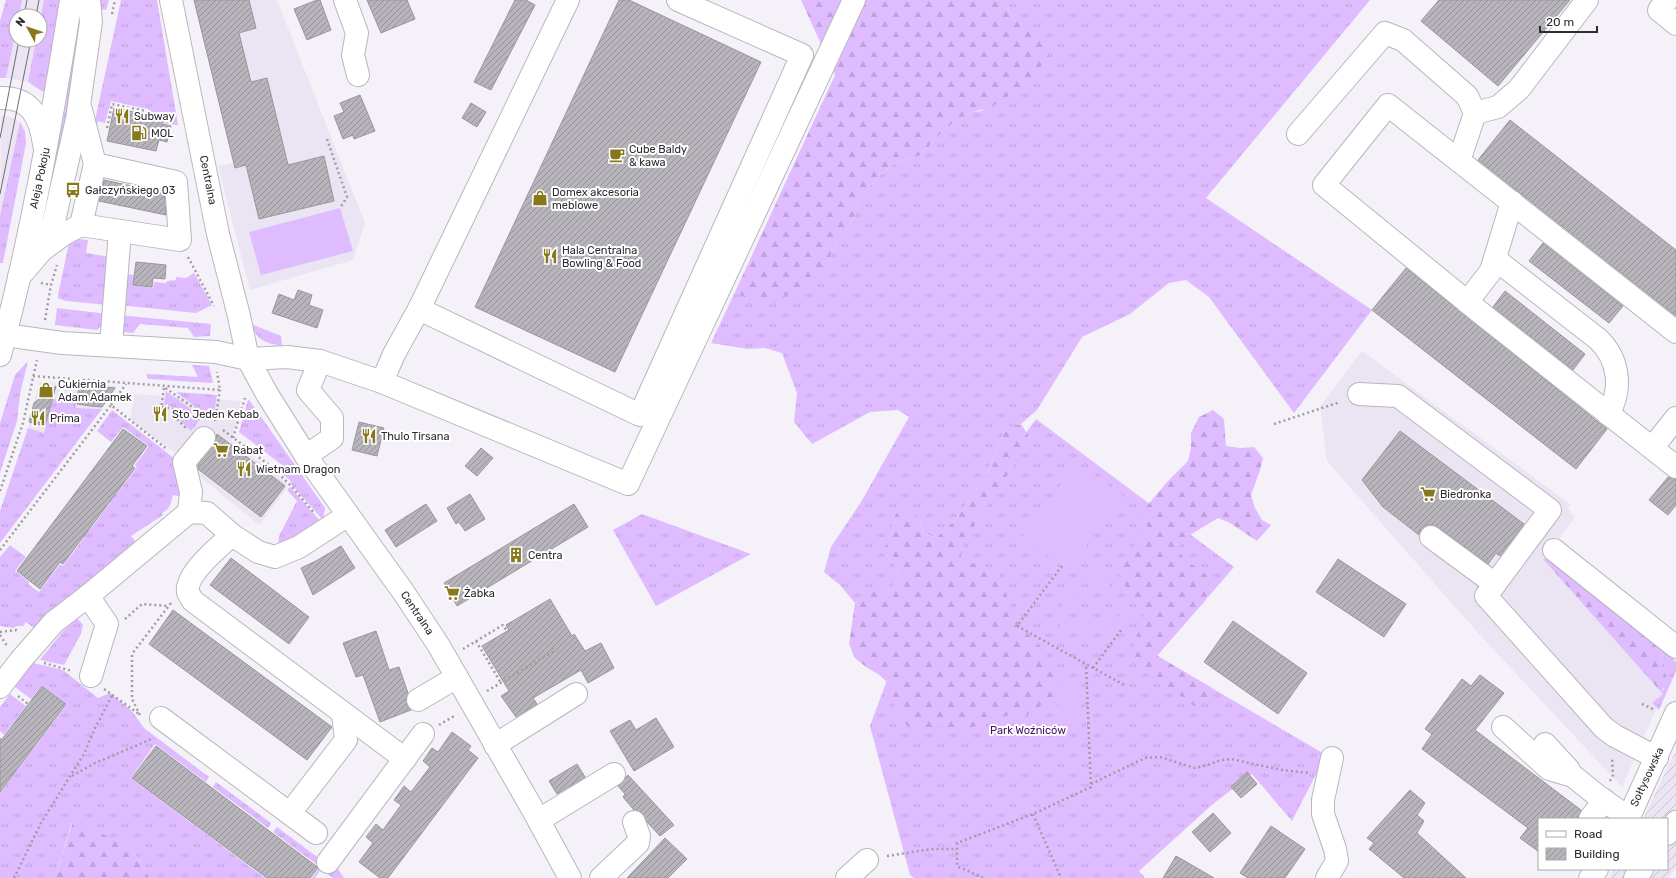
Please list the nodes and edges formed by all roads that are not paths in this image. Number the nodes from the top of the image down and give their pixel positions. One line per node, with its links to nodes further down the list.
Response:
1 (71, 0): 16 (street, Aleja Pokoju)
2 (89, 0): 13 (street)
3 (172, 0): 30 (street, Centralna)
4 (344, 0): 11 (street)
5 (568, 0): 26 (street)
6 (678, 0): 26 (street)
7 (854, 0): 32 (street)
8 (1587, 0): 14 (street)
9 (1667, 0): 10 (street)
10 (1676, 24)
11 (358, 76)
12 (0, 98): 16 (street)
13 (79, 103): 18 (street); 22 (street)
14 (1475, 113): 15 (street); 17 (street)
15 (1298, 134)
16 (46, 151): 24 (street, Aleja Pokoju)
17 (1459, 161): 19 (street); 25 (street)
18 (95, 164): 20 (street); 21 (street)
19 (1512, 202): 23 (street); 27 (street)
20 (81, 226): 21 (street); 22 (street)
21 (120, 231): 29 (street)
22 (51, 255): 24 (street)
23 (1495, 259): 25 (street); 34 (street)
24 (19, 277): 28 (street, Aleja Pokoju)
25 (1467, 302): 34 (street)
26 (419, 309): 32 (street)
27 (1676, 332)
28 (3, 345): 29 (street)
29 (111, 345): 30 (street)
30 (248, 359): 31 (street); 38 (street, Centralna)
31 (320, 360): 32 (street); 38 (street)
32 (382, 382)
33 (1359, 394): 45 (street)
34 (1608, 414): 37 (street)
35 (1676, 418): 37 (street)
36 (207, 435): 40 (street)
37 (1652, 448): 39 (street)
38 (306, 456): 41 (street, Centralna)
39 (1676, 467)
40 (189, 512): 42 (street); 46 (street)
41 (348, 515): 42 (street); 49 (street, Centralna)
42 (232, 535): 53 (street)
43 (1431, 537): 45 (street)
44 (1554, 550): 47 (street)
45 (1495, 584): 60 (street)
46 (88, 596): 48 (street); 50 (street)
47 (1676, 647)
48 (91, 676)
49 (458, 677): 52 (street); 58 (street, Centralna)
50 (0, 687)
51 (576, 694): 58 (street)
52 (418, 700)
53 (343, 713): 61 (street); 66 (street)
54 (1668, 713): 60 (street, Sołtysowska)
55 (149, 721): 66 (street)
56 (1503, 727): 64 (street)
57 (423, 734): 61 (street)
58 (495, 744): 69 (street, Centralna)
59 (1545, 744): 64 (street)
60 (1657, 758): 68 (street, Sołtysowska)
61 (405, 760): 75 (street)
62 (1330, 766): 81 (street)
63 (614, 774): 69 (street)
64 (1573, 776): 65 (street)
65 (1604, 800): 67 (street); 68 (street)
66 (290, 813): 72 (street)
67 (1591, 818)
68 (1628, 818)
69 (539, 820): 78 (street, Centralna)
70 (634, 822): 79 (street)
71 (1676, 822): 73 (street)
72 (316, 833)
73 (1668, 833)
74 (867, 860): 80 (street)
75 (328, 862)
76 (1596, 870): 82 (street)
77 (1641, 870): 83 (street)
78 (570, 878)
79 (601, 878)
80 (847, 878)
81 (1327, 878)
82 (1590, 878)
83 (1635, 878)

